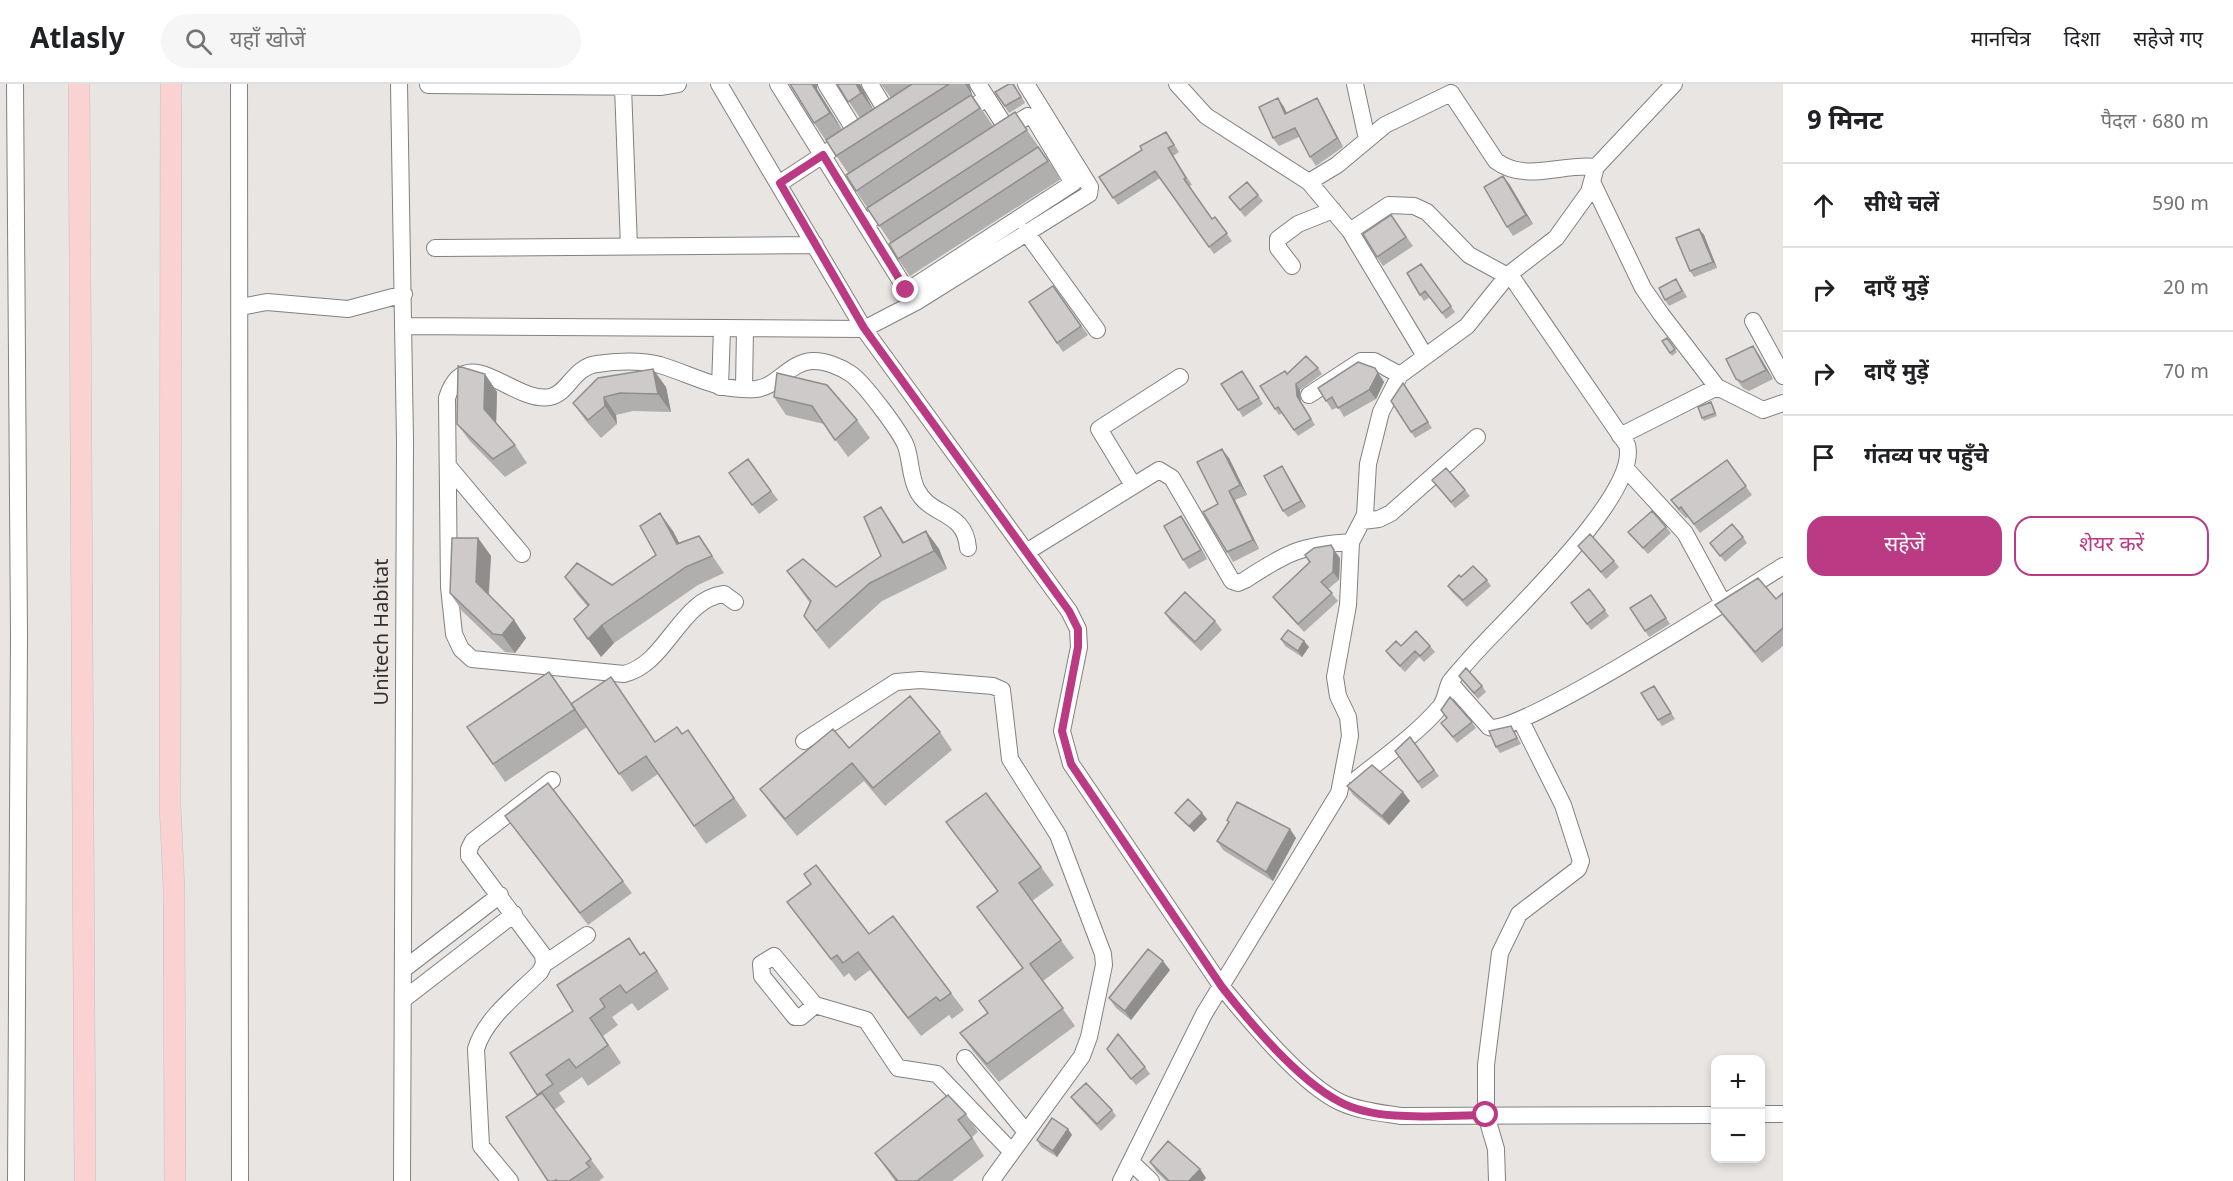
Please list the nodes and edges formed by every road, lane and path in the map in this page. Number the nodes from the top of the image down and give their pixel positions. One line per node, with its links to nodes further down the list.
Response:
1 (15, 84): 90 (street)
2 (79, 84): 91 (main road)
3 (171, 84): 92 (main road)
4 (238, 84): 40 (street)
5 (399, 84): 39 (street, Unitech Habitat)
6 (678, 84): 17 (street)
7 (719, 84): 27 (street)
8 (778, 84): 24 (street)
9 (826, 84): 21 (street)
10 (870, 84): 21 (street)
11 (978, 84): 18 (street)
12 (1026, 84): 33 (street)
13 (1177, 84): 26 (street)
14 (1354, 84): 22 (street)
15 (1674, 84): 25 (street)
16 (428, 85): 17 (street)
17 (623, 87): 35 (street)
18 (987, 98): 19 (street); 20 (street)
19 (949, 122)
20 (1007, 129): 23 (street); 31 (street)
21 (857, 134): 24 (street)
22 (1367, 139): 25 (street); 26 (street)
23 (987, 141)
24 (823, 155): 27 (street); 31 (street)
25 (1596, 167): 28 (street)
26 (1309, 182): 30 (street)
27 (780, 183): 34 (street)
28 (1593, 184): 38 (street); 52 (street)
29 (909, 192): 31 (street)
30 (1333, 210): 32 (street); 37 (street)
31 (866, 223)
32 (1350, 231): 38 (street); 47 (street)
33 (1026, 232): 44 (street); 46 (street)
34 (815, 245): 35 (street); 44 (street)
35 (629, 247): 36 (street)
36 (435, 248)
37 (1292, 266)
38 (1508, 275): 47 (street); 56 (street)
39 (404, 294): 40 (street); 42 (street, Unitech Habitat)
40 (240, 308): 93 (street)
41 (1754, 321): 49 (street)
42 (404, 326): 43 (street); 78 (street, Unitech Habitat)
43 (722, 328): 45 (street); 51 (street)
44 (864, 328): 45 (street); 64 (street)
45 (746, 329): 53 (street)
46 (1097, 330)
47 (1425, 356): 48 (street)
48 (1400, 375): 54 (street); 61 (street)
49 (1783, 376)
50 (1180, 377): 60 (street)
51 (720, 387): 53 (street); 58 (street)
52 (1717, 387): 55 (street); 56 (street)
53 (744, 388): 63 (street)
54 (1309, 395)
55 (1783, 403)
56 (1620, 436): 59 (street)
57 (1476, 437): 61 (street)
58 (448, 466): 65 (street); 67 (street)
59 (1627, 470): 68 (street); 69 (street)
60 (1133, 485): 62 (street); 64 (street)
61 (1362, 521): 62 (street)
62 (1351, 542): 73 (street)
63 (968, 548)
64 (1028, 551): 79 (street)
65 (522, 554)
66 (1783, 566): 68 (street)
67 (735, 602)
68 (1723, 603): 70 (street)
69 (1450, 682): 70 (street); 73 (street)
70 (1521, 721): 86 (street)
71 (804, 741): 87 (street)
72 (552, 780): 74 (street)
73 (1339, 792): 79 (street)
74 (500, 895): 75 (street); 78 (street)
75 (514, 914): 77 (street); 80 (street)
76 (587, 935): 77 (street)
77 (544, 964): 95 (street)
78 (404, 969): 80 (street, Unitech Habitat)
79 (1222, 987): 86 (street); 89 (street)
80 (404, 999): 94 (street, Unitech Habitat)
81 (815, 1005): 88 (street)
82 (965, 1058): 87 (street)
83 (1711, 1114): 86 (street)
84 (1765, 1114): 85 (street)
85 (1783, 1114)
86 (1486, 1115): 99 (street)
87 (1026, 1132): 88 (street)
88 (1012, 1152): 96 (street)
89 (1131, 1162): 97 (street); 98 (street)
90 (16, 1181)
91 (85, 1181)
92 (175, 1181)
93 (240, 1181)
94 (402, 1181)
95 (510, 1181)
96 (991, 1181)
97 (1121, 1181)
98 (1151, 1181)
99 (1497, 1181)

